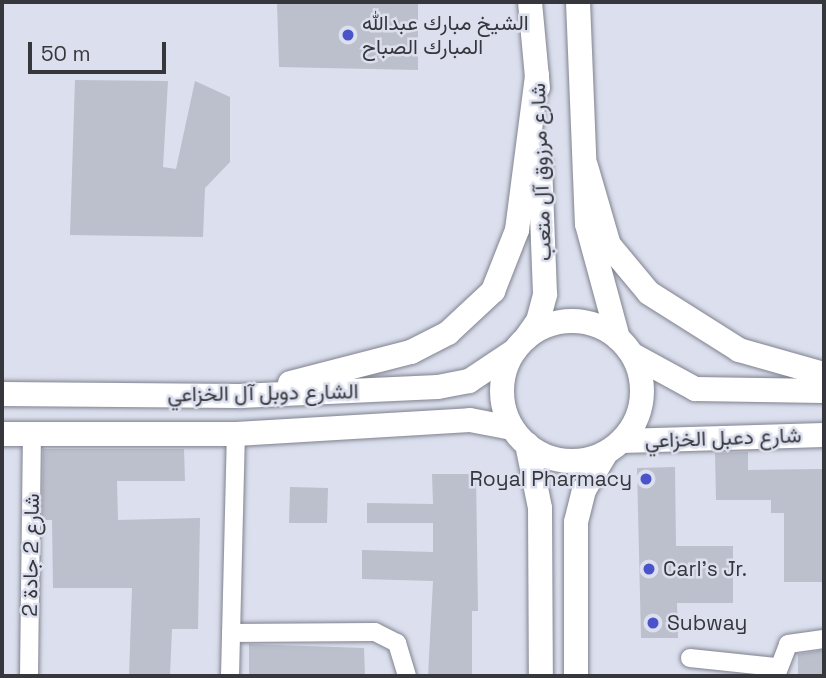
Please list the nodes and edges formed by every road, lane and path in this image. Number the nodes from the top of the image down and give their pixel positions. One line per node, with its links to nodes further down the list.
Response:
1 (530, 2): 3 (main road, شارع مرزوق آل متعب)
2 (578, 2): 4 (main road)
3 (537, 75): 5 (main road, شارع مرزوق آل متعب); 10 (main road)
4 (586, 166): 6 (main road); 7 (main road)
5 (520, 344): 6 (main road); 10 (main road, الشارع دوبل آل الخزاعي); 15 (main road)
6 (625, 346): 8 (main road, شارع دعبل الخزاعي); 16 (main road)
7 (824, 374)
8 (824, 391)
9 (2, 394): 10 (main road, الشارع دوبل آل الخزاعي)
10 (240, 396)
11 (2, 434): 12 (main road, الشارع دوبل آل الخزاعي)
12 (32, 434): 13 (main road, الشارع دوبل آل الخزاعي); 21 (street, شارع 2 جادة 2)
13 (236, 434): 15 (main road, الشارع دوبل آل الخزاعي); 17 (street)
14 (824, 435): 16 (main road, شارع دعبل الخزاعي)
15 (519, 436): 16 (main road); 24 (main road)
16 (614, 447): 25 (main road)
17 (231, 633): 22 (street); 23 (street)
18 (824, 639): 20 (street)
19 (690, 658): 20 (street)
20 (776, 671)
21 (29, 676)
22 (230, 676)
23 (407, 676)
24 (541, 676)
25 (576, 676)

